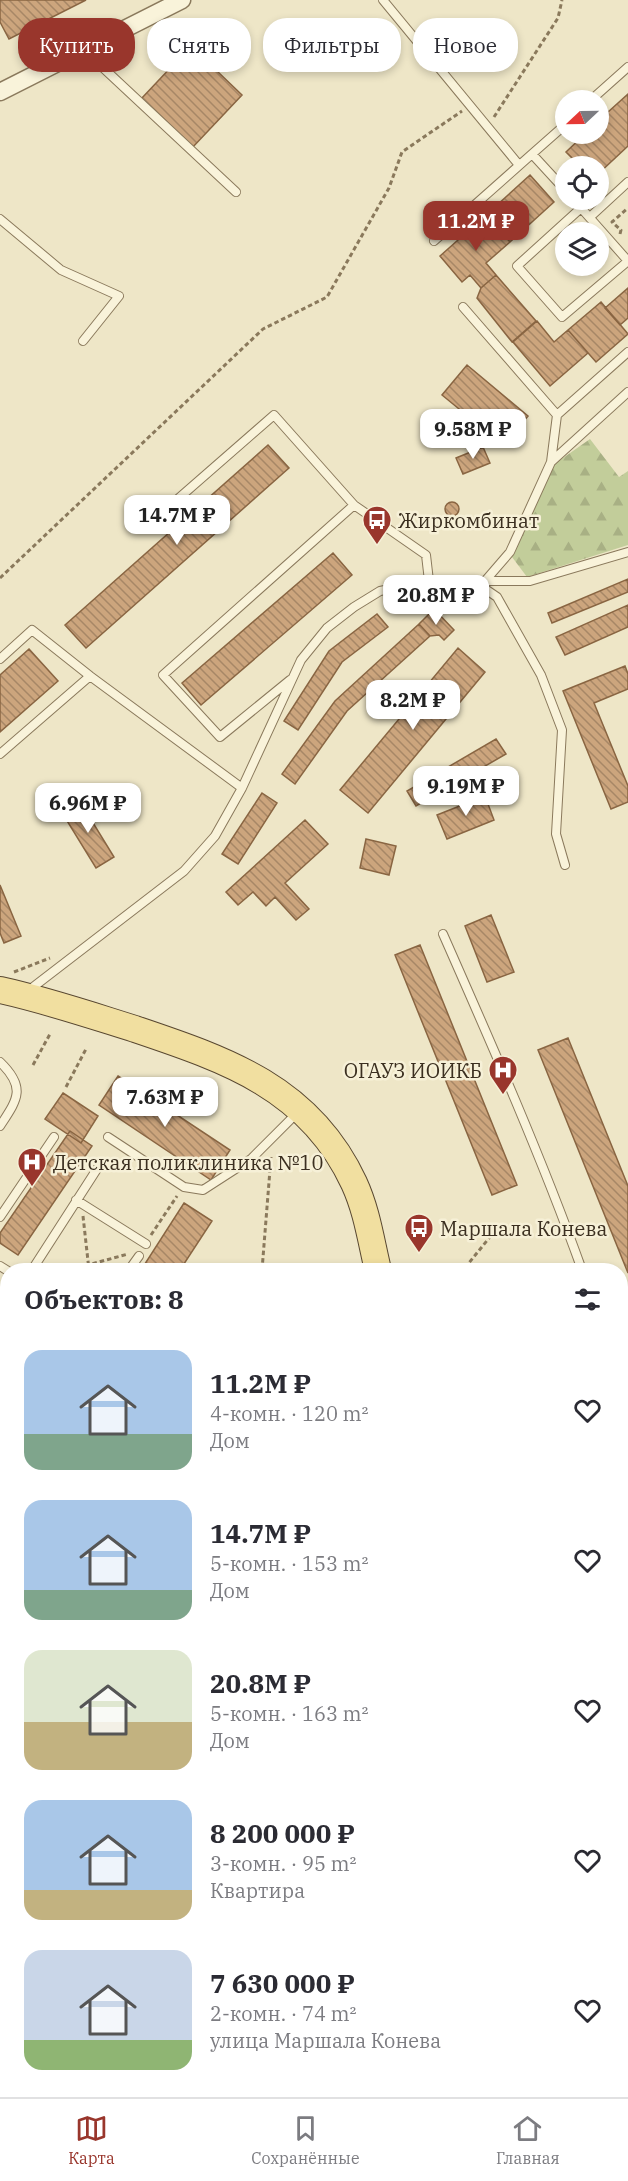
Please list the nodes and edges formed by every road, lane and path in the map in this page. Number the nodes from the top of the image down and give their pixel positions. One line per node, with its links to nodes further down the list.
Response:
1 (182, 0): 4 (street)
2 (383, 0): 14 (lane)
3 (562, 0): 11 (path)
4 (135, 24)
5 (628, 68): 8 (lane)
6 (40, 72): 9 (street)
7 (108, 72): 17 (lane)
8 (603, 90)
9 (0, 92)
10 (463, 111): 35 (path)
11 (493, 119)
12 (555, 134): 13 (lane)
13 (532, 154): 14 (lane); 15 (lane)
14 (519, 165): 24 (lane)
15 (555, 179)
16 (628, 182): 21 (lane)
17 (236, 192)
18 (628, 207): 23 (path)
19 (579, 210): 25 (lane)
20 (583, 210): 21 (lane)
21 (590, 217): 25 (lane)
22 (0, 219): 27 (lane)
23 (619, 236)
24 (434, 241)
25 (628, 261)
26 (463, 307): 30 (lane)
27 (83, 341)
28 (628, 352): 30 (lane)
29 (628, 392): 31 (lane)
30 (557, 415): 31 (lane)
31 (551, 462): 38 (lane)
32 (354, 505): 33 (lane); 37 (lane); 41 (lane)
33 (148, 525)
34 (628, 552): 38 (lane)
35 (0, 578)
36 (472, 580): 37 (lane); 38 (lane); 44 (lane)
37 (429, 581): 41 (lane)
38 (485, 581)
39 (0, 658): 40 (lane)
40 (90, 676): 42 (lane); 43 (lane)
41 (292, 678): 43 (lane)
42 (0, 754)
43 (242, 788): 47 (lane)
44 (565, 865)
45 (443, 934): 74 (lane)
46 (53, 957): 47 (path)
47 (12, 986): 53 (main road)
48 (50, 1034): 51 (path)
49 (86, 1049): 52 (path)
50 (0, 1062): 54 (lane)
51 (33, 1065)
52 (66, 1087)
53 (301, 1108): 57 (lane); 72 (main road)
54 (0, 1126)
55 (54, 1137): 61 (lane)
56 (108, 1137): 59 (lane)
57 (272, 1137): 59 (lane); 71 (path)
58 (97, 1169): 60 (lane)
59 (183, 1187): 64 (path)
60 (76, 1200): 64 (lane); 67 (lane)
61 (0, 1217)
62 (82, 1218): 68 (path)
63 (494, 1232): 73 (path)
64 (146, 1244)
65 (127, 1254): 69 (path)
66 (139, 1256): 70 (lane)
67 (36, 1263)
68 (88, 1263)
69 (95, 1263)
70 (134, 1263)
71 (263, 1263)
72 (375, 1263)
73 (469, 1263)
74 (579, 1263)

